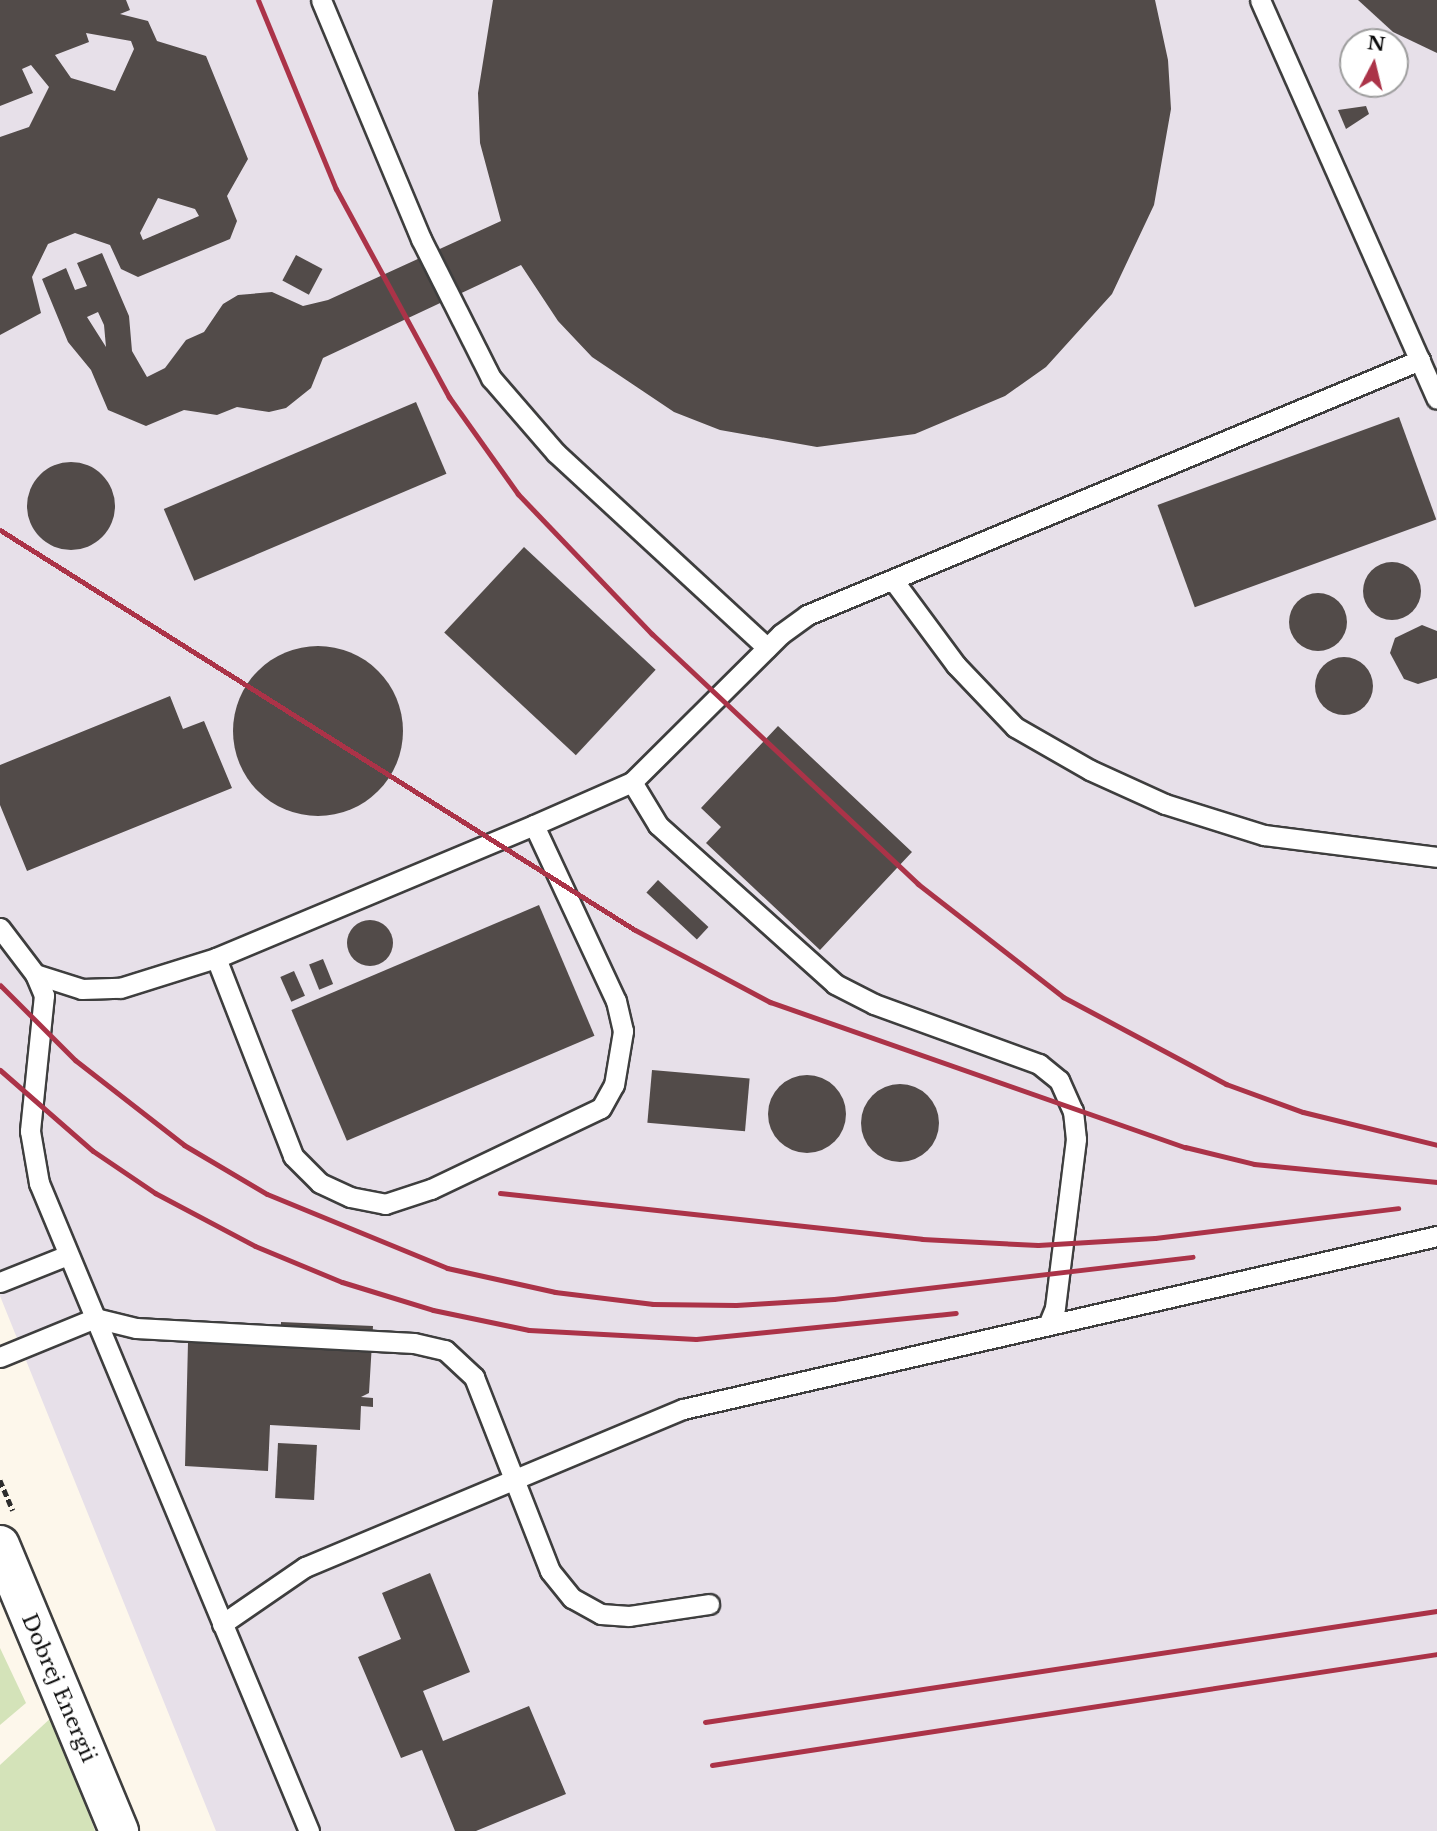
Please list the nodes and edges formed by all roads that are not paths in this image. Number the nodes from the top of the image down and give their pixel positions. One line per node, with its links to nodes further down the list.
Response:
1 (321, 0): 6 (lane)
2 (1260, 0): 3 (lane)
3 (1420, 360): 4 (lane); 5 (lane)
4 (1437, 399)
5 (893, 580): 6 (lane); 9 (lane)
6 (767, 648): 7 (lane)
7 (632, 782): 8 (lane); 17 (lane)
8 (534, 825): 11 (lane); 11 (lane)
9 (1437, 857)
10 (0, 928): 12 (lane)
11 (216, 958): 12 (lane)
12 (36, 974): 14 (lane)
13 (1437, 1236): 17 (lane)
14 (68, 1255): 15 (lane); 16 (lane)
15 (0, 1282)
16 (94, 1318): 18 (lane); 19 (lane); 22 (lane)
17 (1049, 1323): 19 (lane)
18 (0, 1357)
19 (517, 1477): 21 (lane); 22 (lane)
20 (0, 1545): 23 (street, Dobrej Energii)
21 (709, 1604)
22 (222, 1624): 24 (lane)
23 (119, 1831)
24 (309, 1831)

